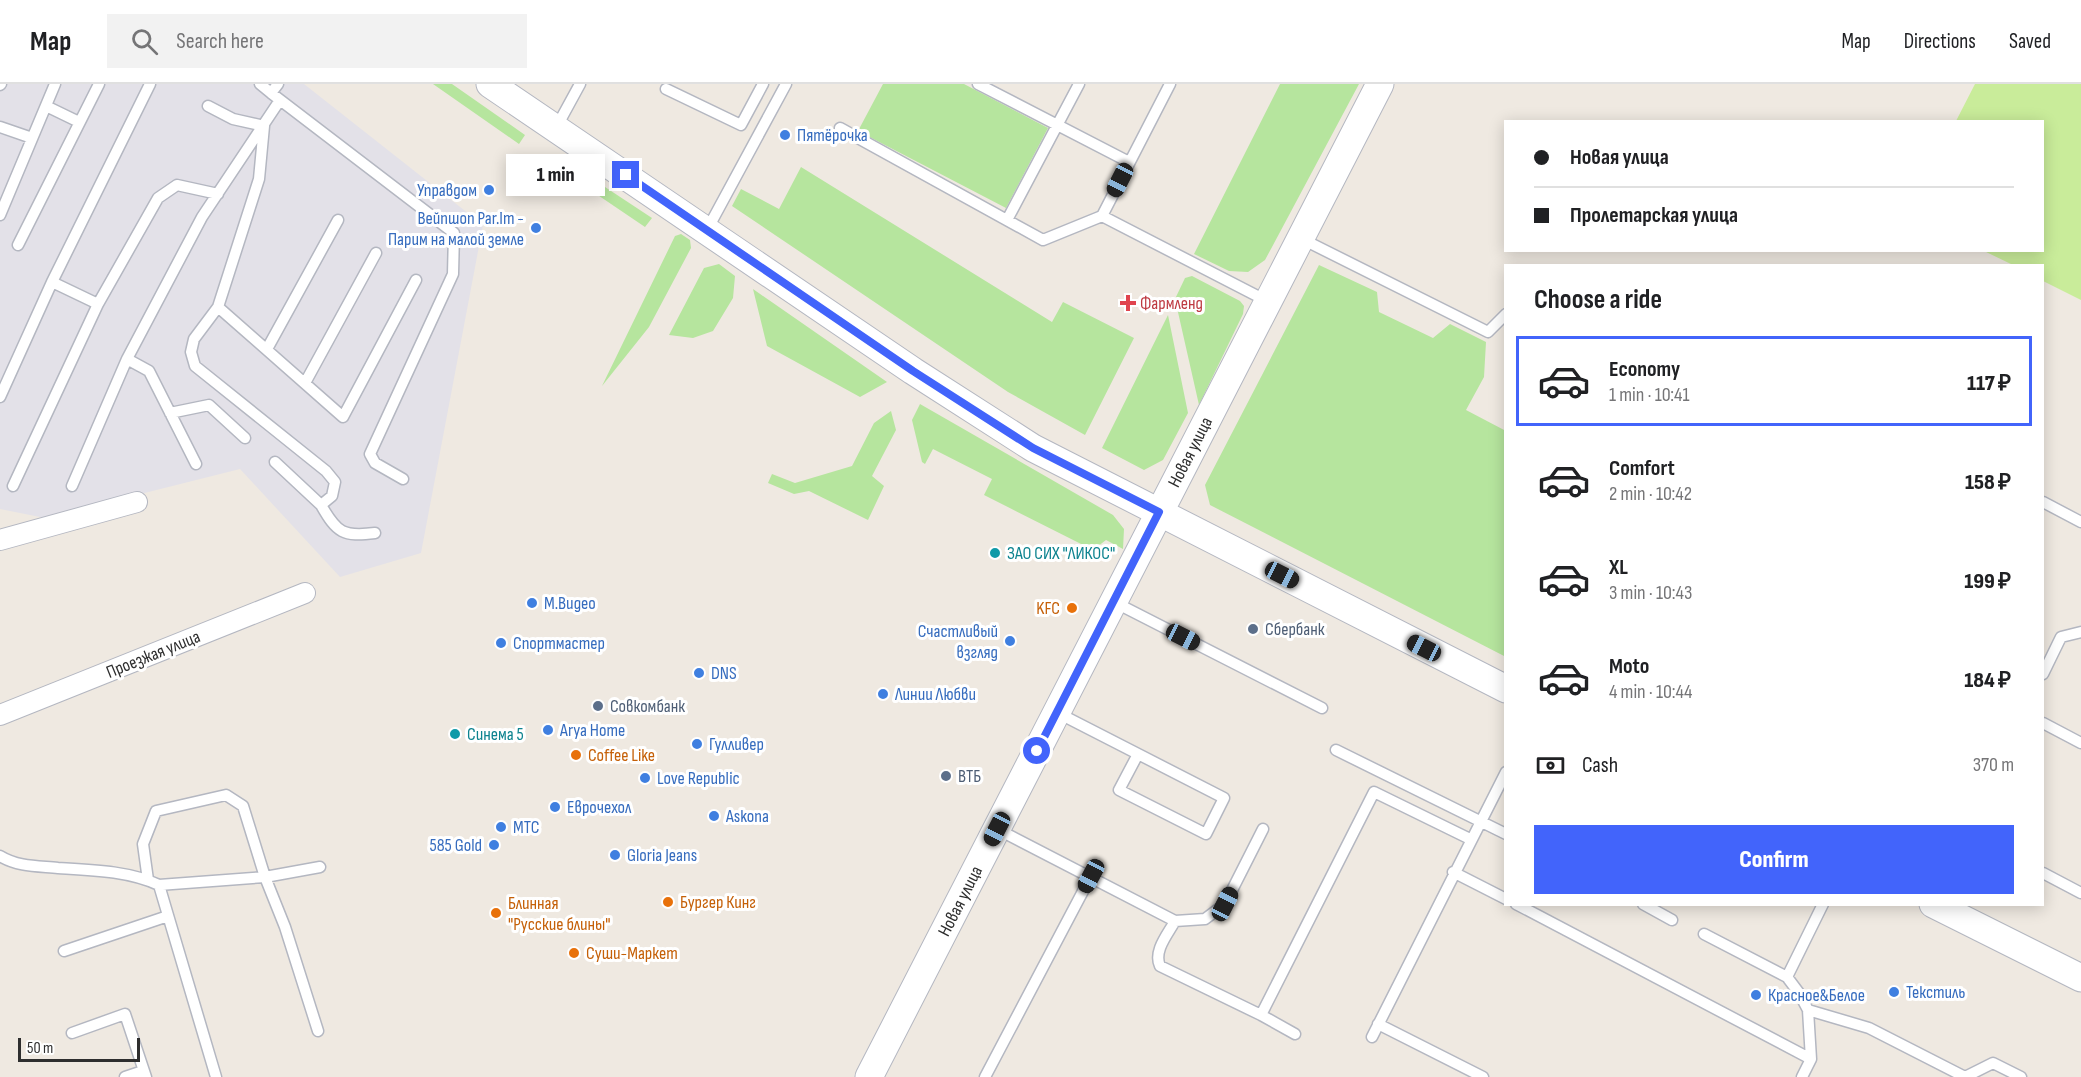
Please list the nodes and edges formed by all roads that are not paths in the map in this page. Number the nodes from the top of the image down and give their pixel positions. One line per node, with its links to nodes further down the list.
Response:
1 (56, 84): 16 (lane)
2 (99, 84): 18 (lane)
3 (150, 84): 38 (lane)
4 (260, 84): 15 (lane)
5 (490, 84): 22 (main road)
6 (580, 84): 22 (lane)
7 (763, 84): 14 (lane)
8 (786, 84): 33 (lane)
9 (978, 84): 13 (lane)
10 (1079, 84): 19 (lane)
11 (1170, 84): 25 (lane)
12 (1380, 84): 34 (main road, Новая улица)
13 (991, 87): 19 (lane)
14 (666, 89)
15 (276, 92): 20 (lane); 51 (lane)
16 (46, 106): 18 (lane); 24 (lane)
17 (208, 106): 20 (lane)
18 (79, 122): 35 (lane)
19 (1058, 125): 25 (lane); 32 (lane)
20 (264, 126): 28 (lane); 41 (lane)
21 (0, 127): 24 (lane)
22 (556, 128): 33 (main road)
23 (840, 128): 32 (lane)
24 (32, 138): 27 (lane)
25 (1130, 162): 30 (lane)
26 (0, 182): 27 (lane)
27 (12, 187): 29 (lane)
28 (218, 194): 40 (lane); 44 (lane)
29 (0, 215)
30 (1102, 216): 32 (lane); 39 (lane)
31 (338, 220): 43 (lane)
32 (1007, 220)
33 (707, 230): 57 (main road)
34 (1301, 239): 39 (main road, Новая улица); 42 (lane)
35 (18, 245)
36 (376, 253): 45 (lane)
37 (416, 280): 45 (lane)
38 (52, 282): 40 (lane); 46 (lane)
39 (1268, 301): 57 (main road, Новая улица)
40 (98, 304): 52 (lane)
41 (218, 306): 43 (lane); 56 (lane)
42 (1504, 316)
43 (267, 350): 45 (lane)
44 (127, 359): 47 (lane); 53 (lane)
45 (305, 383)
46 (0, 397)
47 (170, 413): 48 (lane); 50 (lane)
48 (245, 438)
49 (275, 462): 56 (lane)
50 (196, 464)
51 (402, 479)
52 (13, 486)
53 (72, 486)
54 (137, 502): 60 (street)
55 (2044, 503): 58 (lane)
56 (321, 505): 59 (lane)
57 (1159, 512): 62 (main road, Новая улица); 65 (main road)
58 (2081, 522)
59 (375, 532)
60 (0, 540)
61 (305, 593): 68 (street, Проезжая улица)
62 (1113, 602): 66 (lane); 67 (main road, Новая улица)
63 (2081, 632): 64 (lane)
64 (2044, 672)
65 (1504, 688)
66 (1322, 708)
67 (1056, 712): 72 (lane); 75 (main road, Новая улица)
68 (0, 715)
69 (2044, 724): 70 (lane)
70 (2081, 743)
71 (1336, 750): 74 (lane)
72 (1138, 754): 72 (lane)
73 (1504, 776): 74 (lane)
74 (1479, 820): 77 (lane); 78 (lane)
75 (997, 829): 83 (lane); 111 (main road, Новая улица)
76 (1263, 829): 95 (lane)
77 (1504, 833)
78 (1470, 839): 81 (lane); 101 (lane)
79 (0, 856): 85 (lane)
80 (320, 867): 84 (lane)
81 (1453, 872): 88 (lane); 102 (lane)
82 (2044, 874): 87 (lane)
83 (1091, 876): 95 (lane); 112 (lane)
84 (265, 877): 85 (lane); 86 (lane); 103 (lane)
85 (148, 880): 86 (lane)
86 (159, 885): 93 (lane)
87 (2081, 894)
88 (1504, 898)
89 (1520, 906): 107 (lane)
90 (1647, 906): 94 (lane)
91 (1822, 906): 98 (lane)
92 (1937, 906): 99 (main road)
93 (168, 916): 97 (lane); 110 (lane)
94 (1672, 920)
95 (1175, 921): 101 (lane)
96 (1704, 934): 98 (lane)
97 (64, 951)
98 (1787, 977): 100 (lane)
99 (2081, 978)
100 (1808, 1010): 107 (lane); 115 (lane)
101 (1261, 1015): 105 (lane)
102 (1378, 1024): 106 (lane); 113 (lane)
103 (318, 1031)
104 (72, 1032): 108 (lane)
105 (1295, 1034)
106 (1372, 1037)
107 (1811, 1059): 114 (lane)
108 (145, 1074): 109 (lane)
109 (124, 1077)
110 (216, 1077)
111 (869, 1077)
112 (985, 1077)
113 (1483, 1077)
114 (1802, 1077)
115 (2021, 1077)

